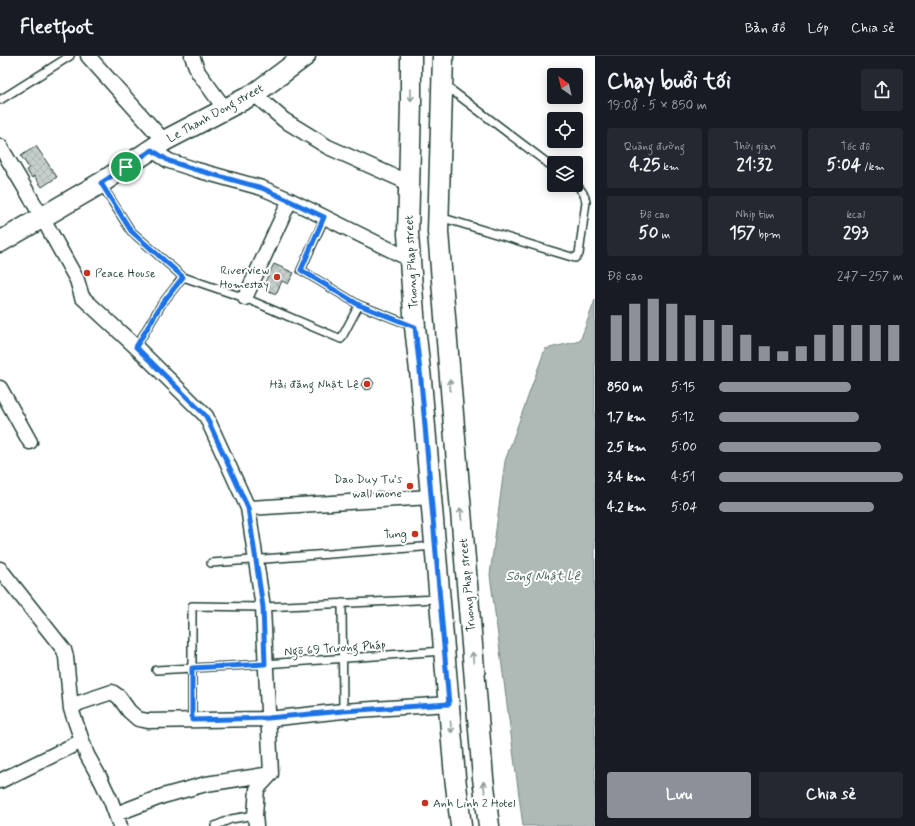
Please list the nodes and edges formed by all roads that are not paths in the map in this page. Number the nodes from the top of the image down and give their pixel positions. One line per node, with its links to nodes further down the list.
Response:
1 (70, 56): 9 (lane)
2 (88, 56): 12 (street)
3 (192, 56): 10 (street)
4 (306, 56): 8 (main road, Le Thanh Dong street)
5 (411, 56): 15 (main road, Truong Phap street, one-way to 15)
6 (443, 56): 7 (main road, Truong Phap street)
7 (442, 83): 13 (lane); 20 (main road, Truong Phap street)
8 (254, 94): 10 (main road, Le Thanh Dong street); 15 (street)
9 (0, 100)
10 (225, 109): 12 (main road, Le Thanh Dong street)
11 (0, 146): 18 (street)
12 (158, 146): 14 (main road, Le Thanh Dong street); 17 (street)
13 (547, 163)
14 (101, 183): 18 (main road, Le Thanh Dong street); 23 (lane)
15 (409, 184): 22 (main road, Truong Phap street)
16 (583, 192): 20 (lane)
17 (290, 200): 19 (street); 24 (street)
18 (42, 217): 21 (main road, Le Thanh Dong street); 27 (street)
19 (324, 217): 22 (street); 25 (lane)
20 (438, 217): 56 (main road, Truong Phap street, one-way to 20)
21 (0, 242)
22 (410, 254): 26 (main road, Truong Phap street)
23 (183, 277): 24 (lane); 27 (lane)
24 (244, 298): 25 (lane)
25 (359, 305): 26 (lane)
26 (415, 327): 30 (main road, Truong Phap street)
27 (136, 347): 31 (street)
28 (0, 388): 29 (street)
29 (30, 442)
30 (431, 497): 31 (street); 32 (main road, Truong Phap street)
31 (248, 508): 33 (street)
32 (435, 546): 33 (lane); 36 (main road, Truong Phap street)
33 (256, 560): 34 (lane); 38 (street)
34 (211, 564)
35 (0, 569): 45 (street)
36 (440, 599): 37 (lane); 39 (main road, Truong Phap street)
37 (342, 603): 38 (lane); 40 (lane)
38 (263, 607): 41 (street); 42 (lane)
39 (444, 651): 40 (lane, Ngõ 69 Trương Pháp); 44 (main road, Truong Phap street)
40 (342, 658): 41 (lane, Ngõ 69 Trương Pháp); 46 (lane)
41 (265, 664): 42 (lane, Ngõ 69 Trương Pháp); 47 (street)
42 (192, 668): 43 (lane, Ngõ 69 Trương Pháp); 48 (lane)
43 (156, 670)
44 (449, 704): 46 (street); 55 (main road, Truong Phap street, one-way to 55)
45 (71, 709): 48 (street); 49 (street)
46 (343, 711): 47 (street)
47 (268, 718): 48 (street); 50 (street)
48 (192, 720)
49 (82, 741): 51 (street); 53 (street)
50 (271, 774): 52 (street); 53 (street)
51 (0, 782)
52 (256, 820): 54 (lane)
53 (118, 822)
54 (215, 826)
55 (461, 826)
56 (489, 826)

